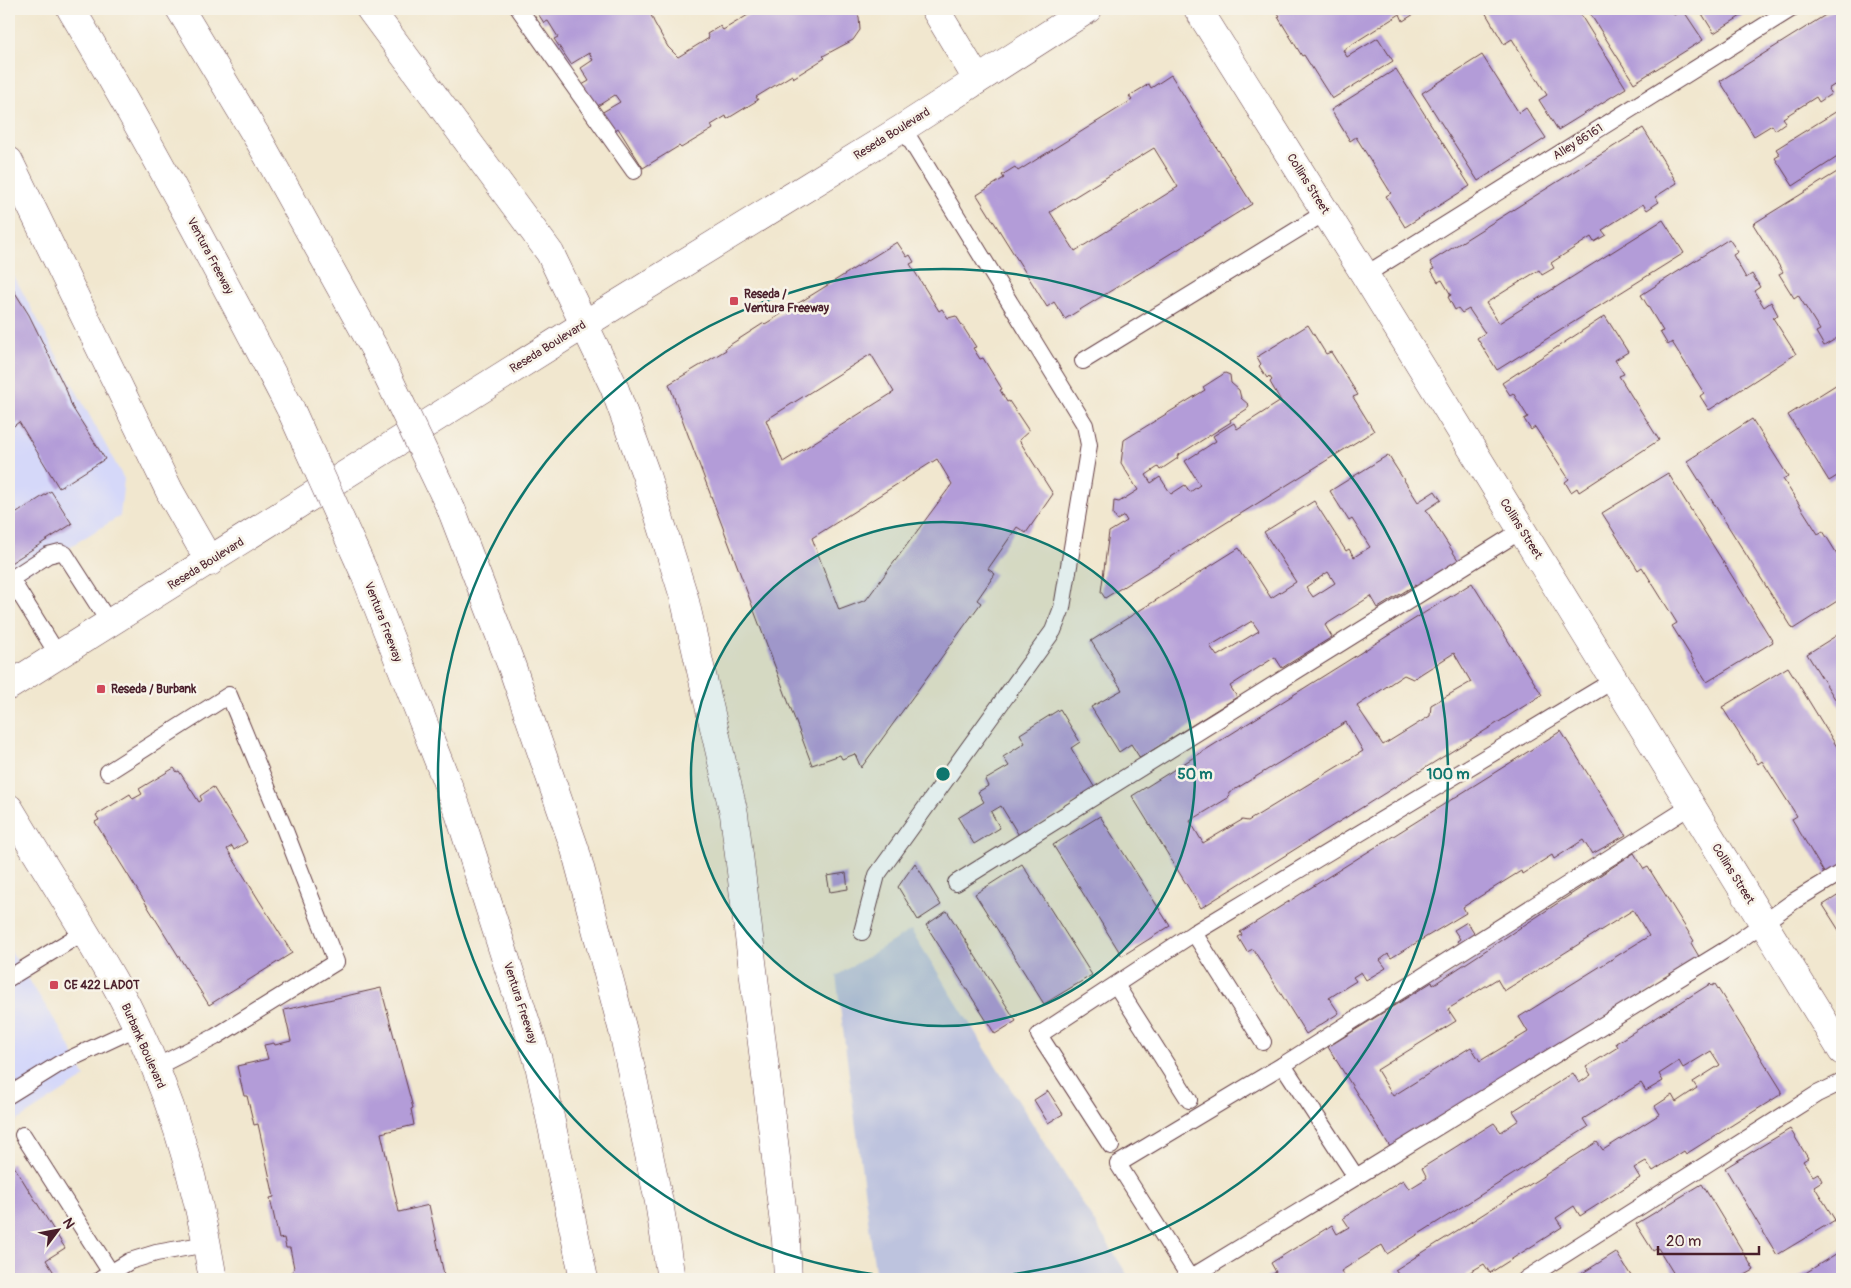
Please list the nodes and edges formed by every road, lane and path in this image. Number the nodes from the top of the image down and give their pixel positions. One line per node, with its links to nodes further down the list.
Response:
1 (71, 9): 49 (main road, Ventura Freeway, bridge)
2 (180, 9): 50 (main road, bridge)
3 (370, 9): 15 (main road)
4 (519, 9): 12 (lane)
5 (935, 9): 9 (main road)
6 (1088, 9): 9 (main road, Reseda Boulevard)
7 (1198, 9): 13 (main road, Collins Street)
8 (1791, 9): 14 (lane, Alley 86161)
9 (978, 79): 10 (main road, Reseda Boulevard)
10 (903, 128): 15 (main road, Reseda Boulevard); 31 (lane)
11 (9, 161): 18 (main road)
12 (634, 171)
13 (1326, 212): 14 (main road, Collins Street); 16 (lane)
14 (1365, 275): 17 (main road, Collins Street)
15 (585, 324): 18 (main road, Reseda Boulevard); 51 (main road)
16 (1082, 362)
17 (1522, 530): 22 (main road, Collins Street); 28 (lane)
18 (210, 562): 20 (main road, Reseda Boulevard)
19 (10, 577): 20 (lane); 21 (lane)
20 (110, 624): 21 (main road, Reseda Boulevard)
21 (58, 655): 23 (main road, Reseda Boulevard)
22 (1614, 680): 25 (main road, Collins Street); 32 (lane)
23 (9, 686)
24 (108, 772): 39 (lane)
25 (1691, 806): 29 (main road, Collins Street); 38 (lane)
26 (13, 826): 30 (main road, Burbank Boulevard)
27 (1842, 872): 29 (lane)
28 (956, 884)
29 (1764, 924): 37 (main road, Collins Street); 45 (lane)
30 (84, 932): 33 (lane); 35 (main road, Burbank Boulevard)
31 (862, 932)
32 (1194, 934): 34 (lane); 36 (lane)
33 (9, 978)
34 (1116, 985): 42 (lane); 44 (lane)
35 (136, 1028): 39 (main road, Burbank Boulevard); 41 (lane)
36 (1263, 1042)
37 (1842, 1051)
38 (1283, 1066): 45 (lane); 45 (lane)
39 (154, 1068): 46 (main road, Burbank Boulevard)
40 (1842, 1082): 52 (lane)
41 (9, 1095)
42 (1189, 1100)
43 (24, 1135): 47 (lane)
44 (1112, 1146)
45 (1356, 1177)
46 (207, 1244): 47 (lane); 48 (main road, Burbank Boulevard)
47 (106, 1276)
48 (213, 1279)
49 (584, 1279)
50 (671, 1279)
51 (788, 1279)
52 (1526, 1279)

